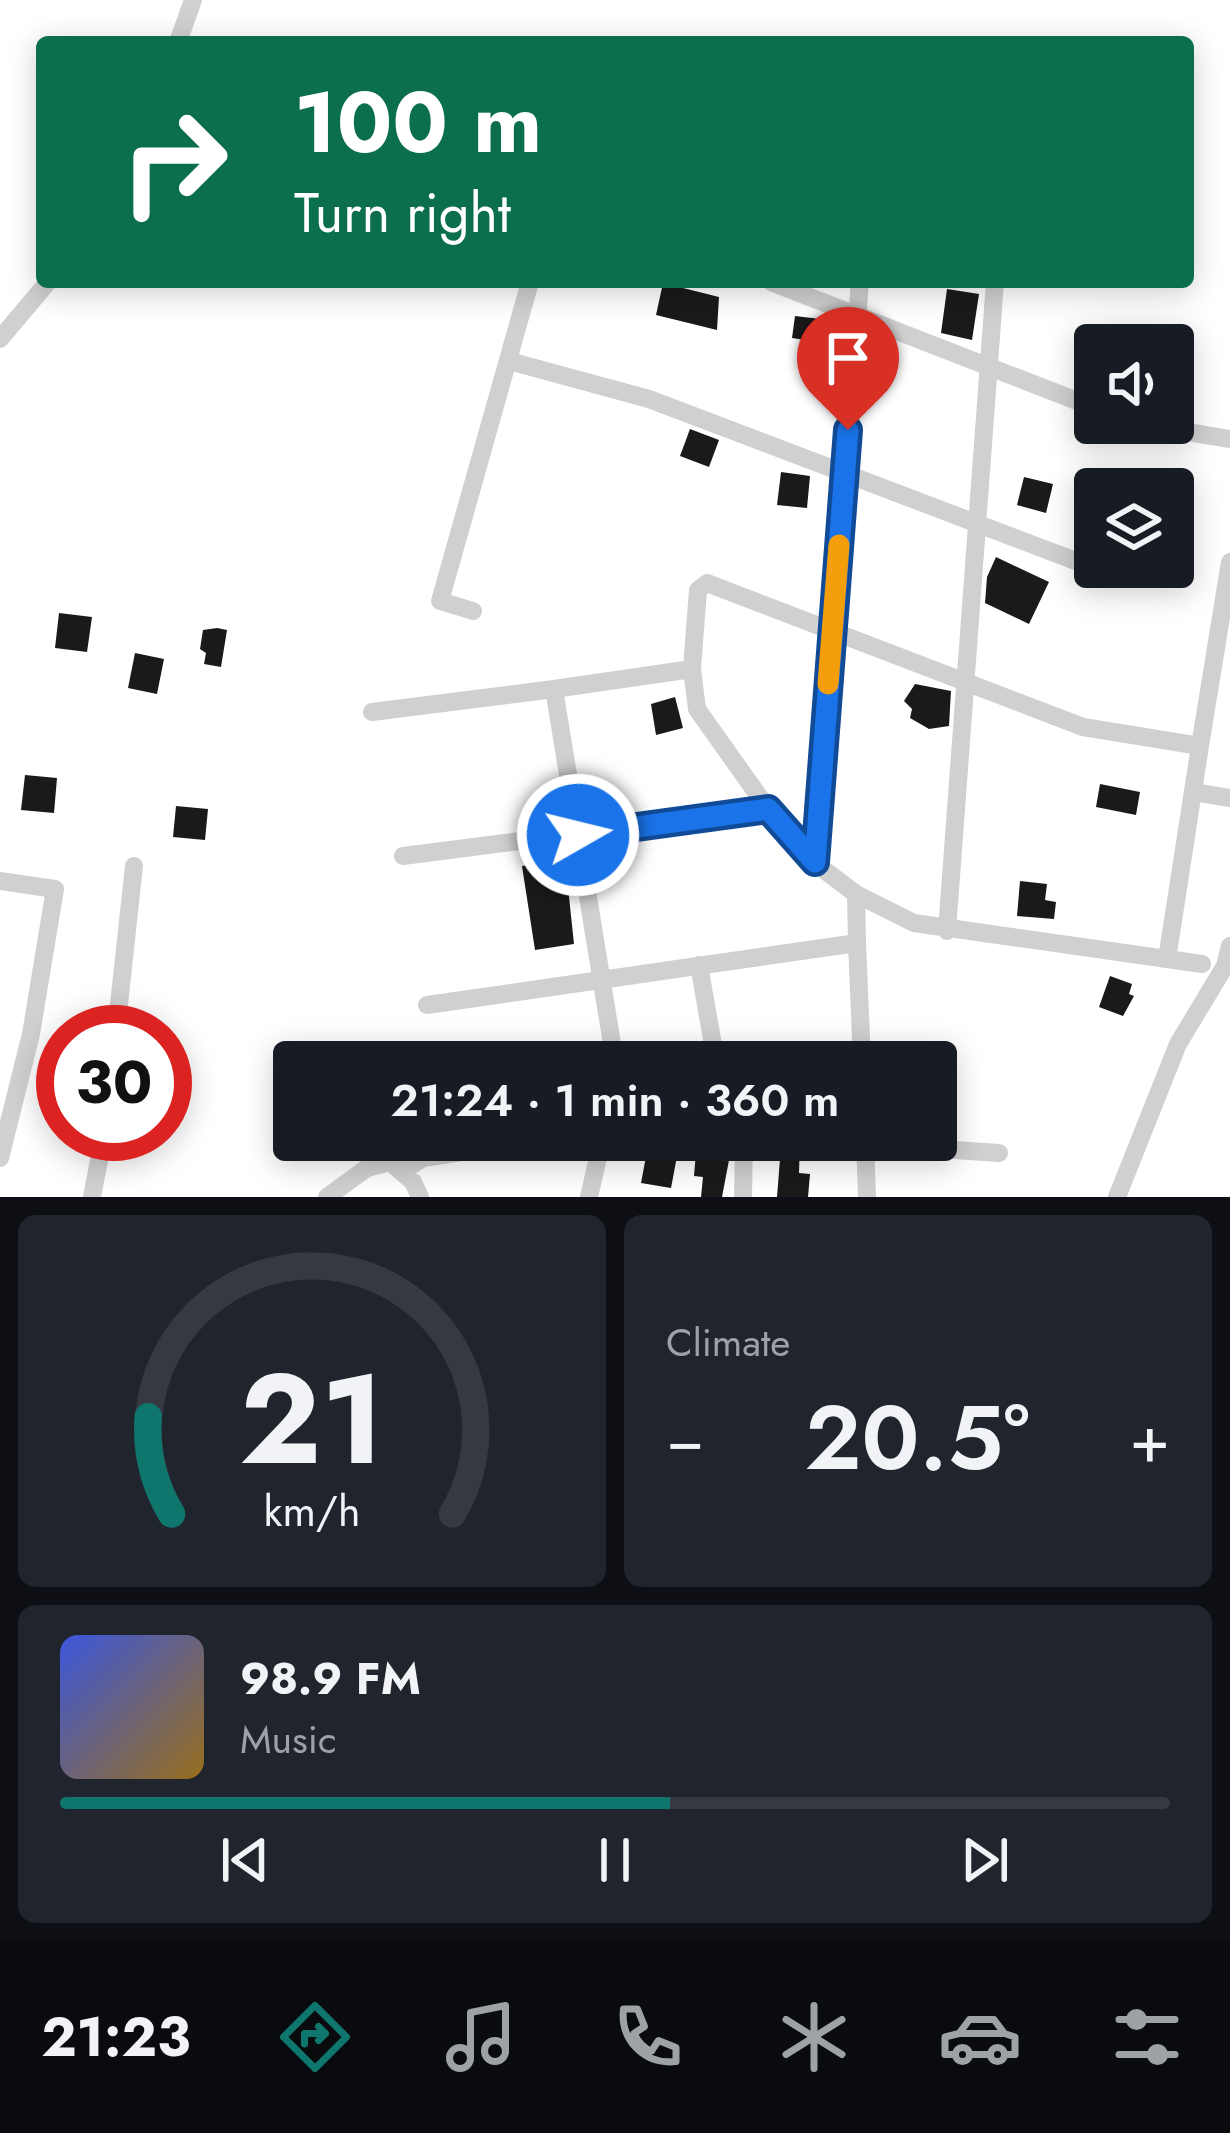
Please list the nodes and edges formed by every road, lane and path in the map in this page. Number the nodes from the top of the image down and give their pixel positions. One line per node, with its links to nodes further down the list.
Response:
1 (193, 0): 2 (street)
2 (180, 36)
3 (43, 288): 9 (street)
4 (528, 288): 10 (street)
5 (787, 288): 8 (street)
6 (859, 288): 8 (street)
7 (995, 288): 11 (street)
8 (857, 315): 11 (street); 15 (street)
9 (0, 339)
10 (508, 361): 15 (street); 19 (street)
11 (989, 366): 12 (street); 16 (street)
12 (1074, 400)
13 (1194, 433): 14 (street)
14 (1230, 439)
15 (845, 469): 16 (street); 20 (street)
16 (975, 519): 17 (street); 22 (street)
17 (1074, 560)
18 (1230, 562): 25 (street)
19 (473, 611)
20 (832, 627): 21 (street); 22 (street); 31 (street)
21 (692, 669): 23 (street); 28 (street)
22 (964, 678): 25 (street); 35 (street)
23 (554, 689): 24 (street); 29 (street)
24 (372, 712)
25 (1200, 746): 26 (street)
26 (1194, 793): 27 (street); 38 (street)
27 (1230, 798)
28 (768, 809): 29 (street); 31 (street)
29 (578, 835): 30 (street); 41 (street)
30 (404, 856)
31 (815, 862): 34 (street)
32 (134, 866): 42 (street)
33 (0, 881): 49 (street)
34 (856, 894): 35 (street); 36 (street)
35 (947, 931): 38 (street)
36 (857, 943): 40 (street); 46 (street)
37 (1230, 946): 62 (street)
38 (1167, 959): 39 (street)
39 (1202, 964)
40 (699, 965): 41 (street); 45 (street)
41 (601, 980): 43 (street); 44 (street)
42 (119, 1005)
43 (427, 1005)
44 (611, 1041)
45 (712, 1041)
46 (861, 1041)
47 (957, 1150): 48 (street)
48 (999, 1153)
49 (0, 1158)
50 (99, 1161): 56 (street)
51 (419, 1161): 55 (street)
52 (597, 1161): 59 (street)
53 (744, 1161): 60 (street)
54 (866, 1161): 61 (street)
55 (403, 1172): 57 (street); 58 (street)
56 (92, 1197)
57 (327, 1197)
58 (420, 1197)
59 (589, 1197)
60 (743, 1197)
61 (867, 1197)
62 (1117, 1197)

